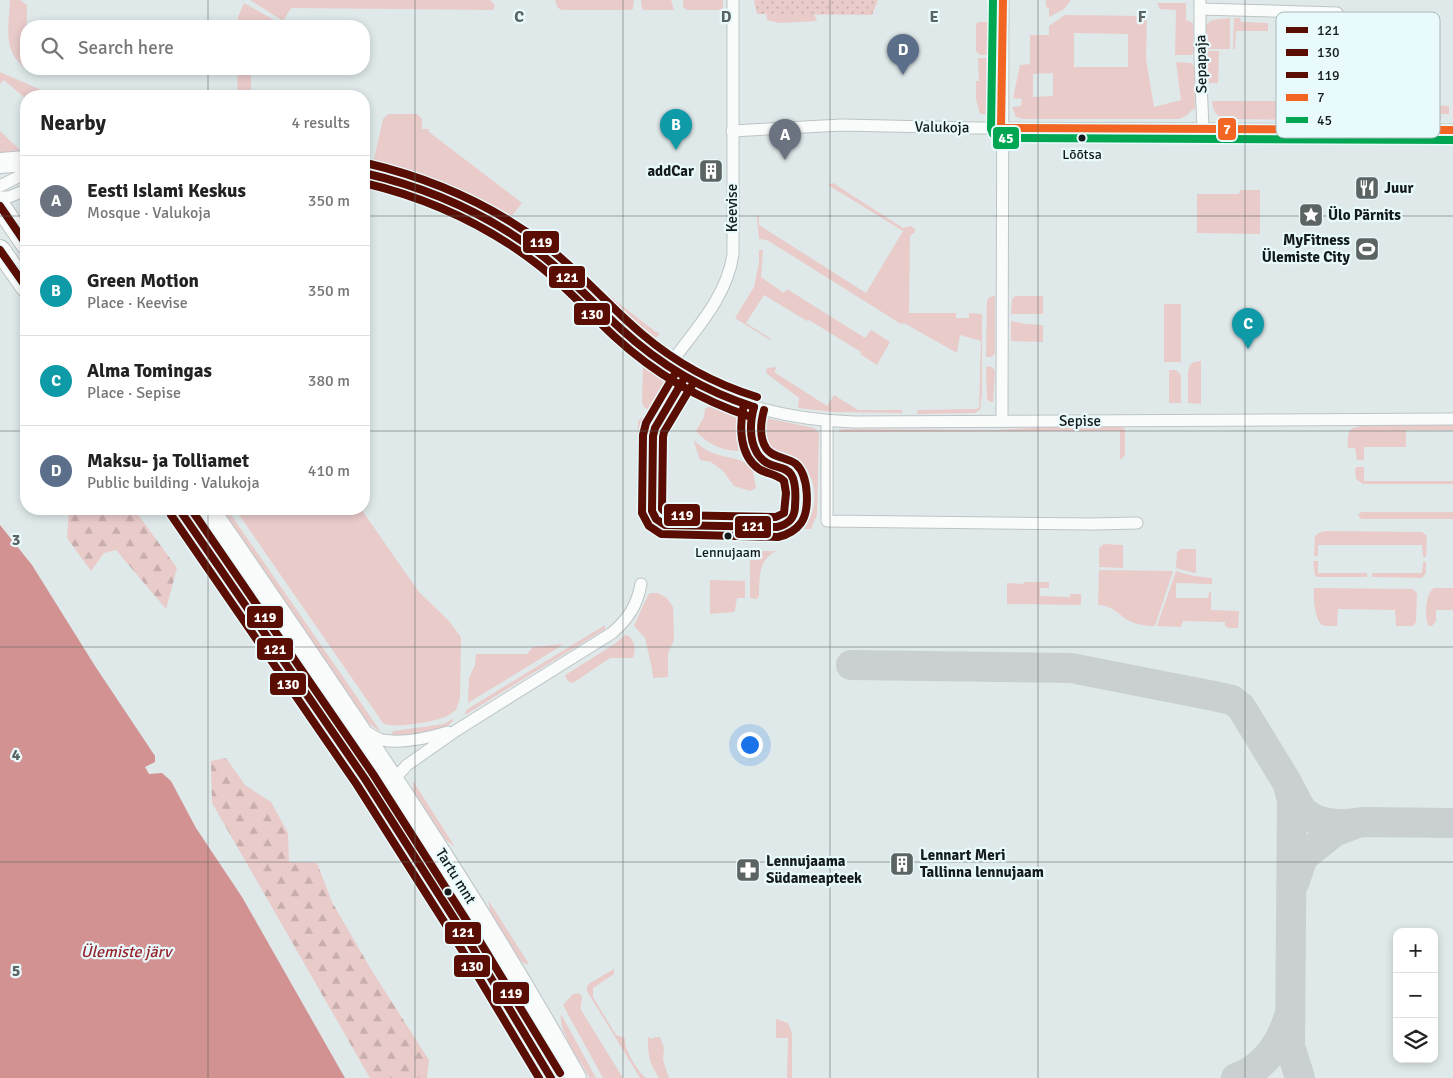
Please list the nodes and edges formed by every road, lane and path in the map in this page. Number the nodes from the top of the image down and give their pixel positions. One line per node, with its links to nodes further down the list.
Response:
1 (733, 0): 10 (street, Keevise)
2 (1003, 0): 5 (street)
3 (1200, 5): 4 (street); 6 (street, Sepapaja)
4 (1307, 12)
5 (1002, 128): 6 (street, Valukoja); 10 (street, Valukoja); 25 (street)
6 (1203, 128): 7 (street, Valukoja)
7 (1276, 129)
8 (1440, 130): 9 (street, Valukoja)
9 (1453, 130)
10 (732, 131): 22 (street, Keevise)
11 (20, 161): 12 (highway)
12 (0, 163)
13 (370, 174): 22 (street, Sepise)
14 (20, 176): 15 (street)
15 (0, 186)
16 (20, 192): 17 (street)
17 (0, 197)
18 (0, 206): 19 (highway)
19 (20, 235)
20 (0, 250): 21 (highway)
21 (20, 279)
22 (668, 366): 24 (street, Sepise)
23 (1453, 419): 25 (street, Sepise)
24 (827, 421): 25 (street, Sepise); 28 (street)
25 (1002, 421)
26 (183, 515): 33 (highway, Tartu mnt)
27 (213, 515): 30 (highway, Tartu mnt)
28 (1137, 523)
29 (641, 584): 31 (street)
30 (360, 729): 31 (street); 32 (highway, Tartu mnt)
31 (457, 730): 32 (street)
32 (394, 778): 33 (street); 35 (highway, Tartu mnt)
33 (383, 806): 34 (highway, Tartu mnt)
34 (551, 1078)
35 (576, 1078)

